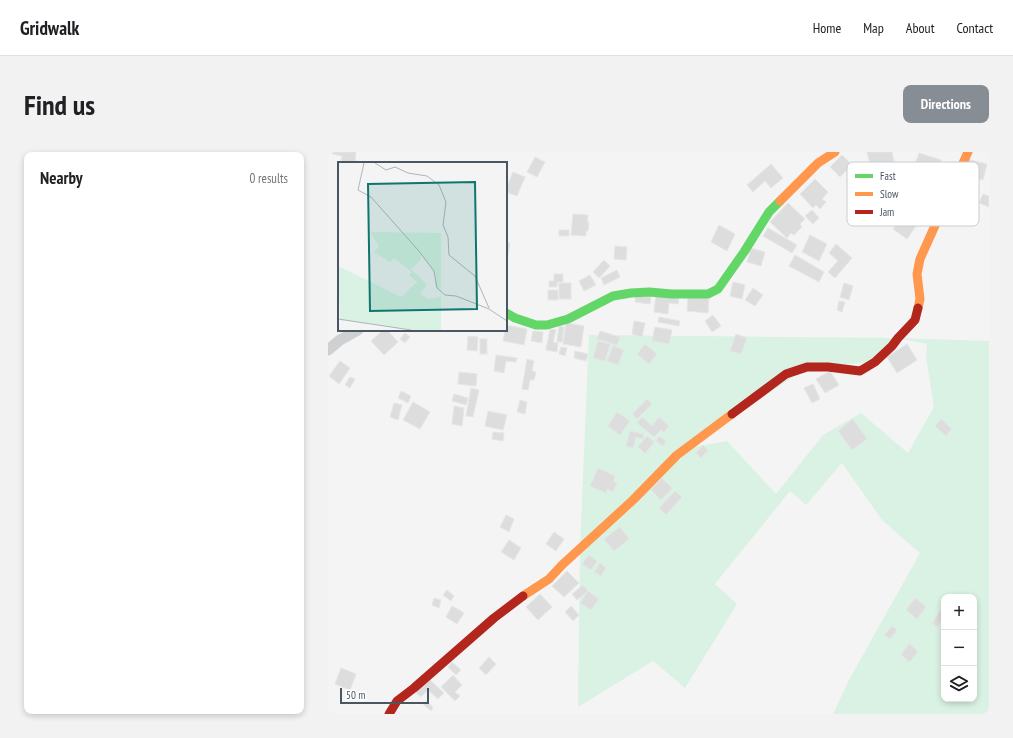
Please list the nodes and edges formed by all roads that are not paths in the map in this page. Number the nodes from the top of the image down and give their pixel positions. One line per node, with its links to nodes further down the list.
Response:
1 (835, 152): 5 (street)
2 (968, 152): 3 (street)
3 (964, 162)
4 (935, 226): 8 (street)
5 (507, 314)
6 (356, 331): 7 (street)
7 (328, 350)
8 (389, 714)

